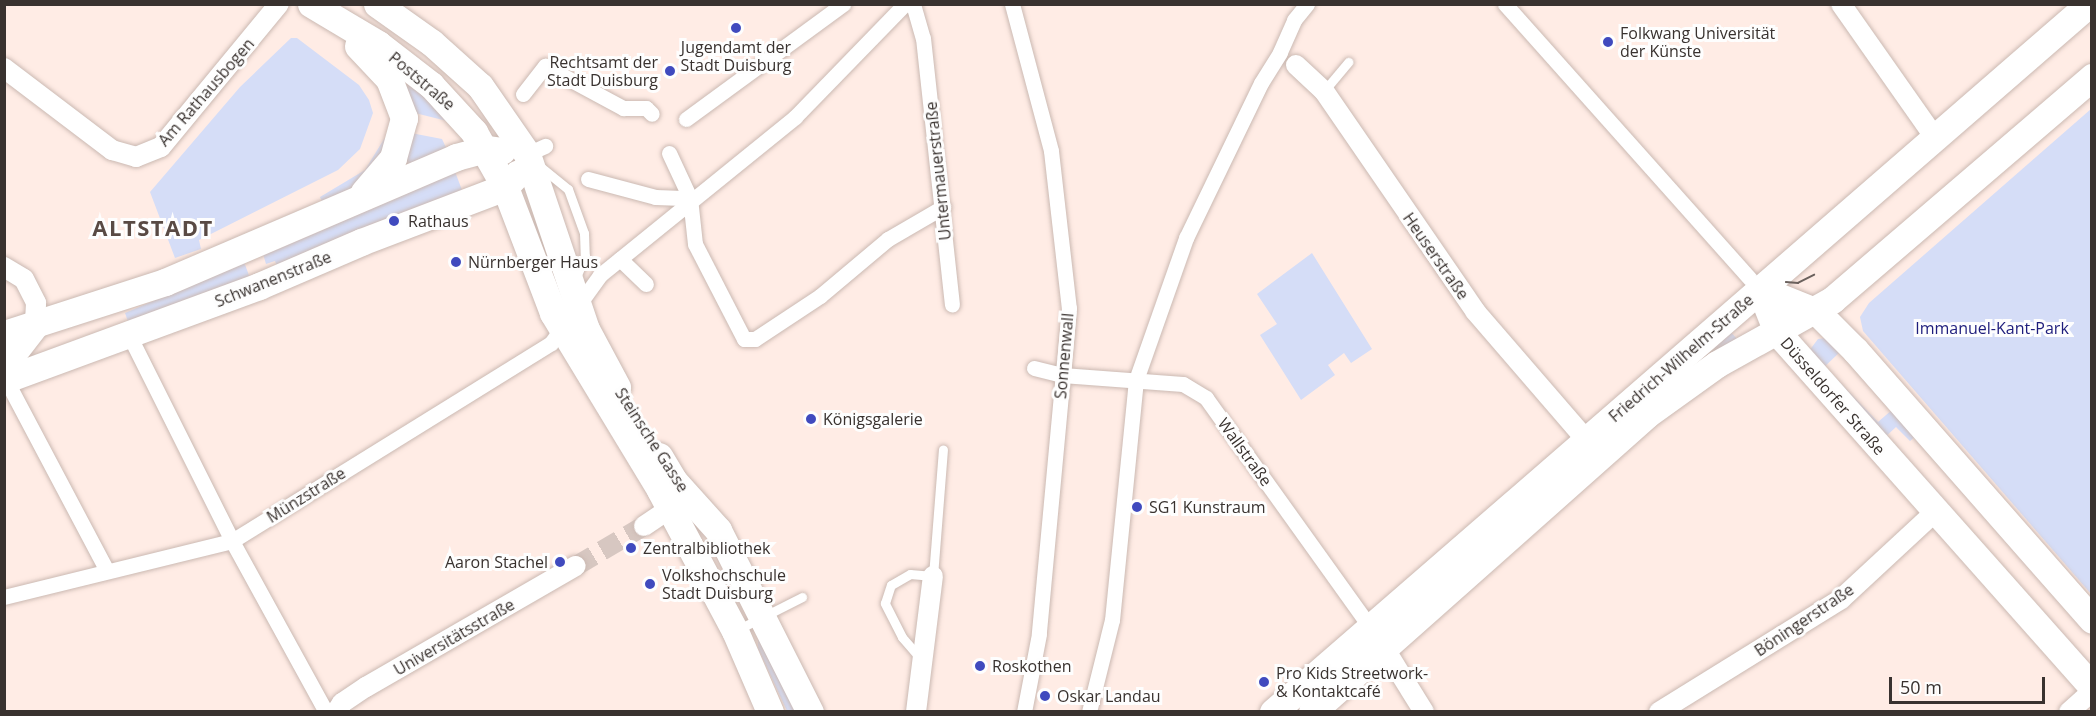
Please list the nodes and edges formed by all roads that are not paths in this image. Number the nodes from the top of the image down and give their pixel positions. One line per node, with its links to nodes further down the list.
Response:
1 (279, 4): 16 (street, Am Rathausbogen)
2 (311, 4): 12 (main road, Poststraße)
3 (378, 4): 24 (main road, Poststraße)
4 (843, 4): 21 (street)
5 (904, 4): 28 (street, Münzstraße)
6 (913, 4): 30 (street, Untermauerstraße)
7 (1012, 4): 44 (street, Sonnenwall)
8 (1307, 4): 13 (street)
9 (1504, 4): 34 (street, Düsseldorfer Straße)
10 (1841, 4): 22 (street)
11 (2086, 5): 22 (main road, Friedrich-Wilhelm-Straße)
12 (333, 21): 23 (main road, Poststraße); 29 (main road)
13 (1281, 52): 15 (street, Heuserstraße); 45 (street)
14 (1348, 62): 18 (lane)
15 (1296, 65): 18 (street, Heuserstraße)
16 (4, 68)
17 (2091, 77): 37 (main road, Friedrich-Wilhelm-Straße)
18 (1324, 91): 46 (street, Heuserstraße)
19 (523, 94): 20 (street)
20 (652, 114)
21 (686, 119)
22 (1936, 139): 34 (main road, Friedrich-Wilhelm-Straße)
23 (486, 149): 24 (main road); 27 (main road, Poststraße); 29 (main road)
24 (534, 153): 27 (main road, Schwanenstraße); 36 (main road, Steinsche Gasse)
25 (669, 153): 28 (street)
26 (588, 179): 28 (street)
27 (505, 187): 36 (main road, Steinsche Gasse); 41 (main road, Schwanenstraße)
28 (690, 198): 30 (street); 31 (street, Münzstraße)
29 (346, 205): 38 (main road)
30 (943, 207): 35 (street, Untermauerstraße)
31 (620, 259): 33 (street); 36 (street, Münzstraße)
32 (4, 267): 38 (street)
33 (646, 284)
34 (1755, 284): 37 (main road, Düsseldorfer Straße); 39 (main road, Düsseldorfer Straße); 46 (main road, Friedrich-Wilhelm-Straße)
35 (952, 304)
36 (571, 309): 48 (main road, Steinsche Gasse); 51 (street, Münzstraße)
37 (1817, 312): 39 (main road, Friedrich-Wilhelm-Straße); 58 (main road, Düsseldorfer Straße)
38 (35, 325): 40 (main road); 43 (main road)
39 (1777, 332): 46 (main road, Friedrich-Wilhelm-Straße); 49 (main road, Düsseldorfer Straße)
40 (4, 334)
41 (129, 335): 43 (main road, Schwanenstraße); 51 (street)
42 (1034, 368): 44 (street, Wallstraße)
43 (5, 375): 53 (street)
44 (1062, 375): 45 (street, Wallstraße); 68 (street, Sonnenwall)
45 (1136, 380): 60 (street, Wallstraße); 69 (street)
46 (1593, 448): 60 (main road, Friedrich-Wilhelm-Straße)
47 (943, 449): 54 (lane)
48 (679, 503): 50 (street); 57 (main road, Steinsche Gasse); 59 (main road, Steinsche Gasse)
49 (1935, 512): 62 (main road, Düsseldorfer Straße); 73 (street, Böningerstraße)
50 (644, 526)
51 (232, 541): 53 (street, Münzstraße); 63 (street)
52 (576, 566): 64 (street, Universitätsstraße)
53 (107, 571): 55 (street, Münzstraße)
54 (933, 576): 61 (street); 61 (lane)
55 (4, 597)
56 (802, 597): 57 (lane)
57 (764, 617): 59 (lane); 66 (main road, Steinsche Gasse)
58 (2091, 620)
59 (735, 631): 65 (main road, Steinsche Gasse)
60 (1377, 637): 70 (main road, Friedrich-Wilhelm-Straße); 71 (main road, Friedrich-Wilhelm-Straße); 72 (street, Wallstraße)
61 (922, 661): 67 (street)
62 (2091, 689): 74 (street)
63 (326, 711)
64 (336, 711)
65 (770, 711)
66 (810, 711)
67 (916, 711)
68 (1024, 711)
69 (1089, 711)
70 (1273, 711)
71 (1312, 711)
72 (1424, 711)
73 (1659, 711)
74 (2069, 711)

